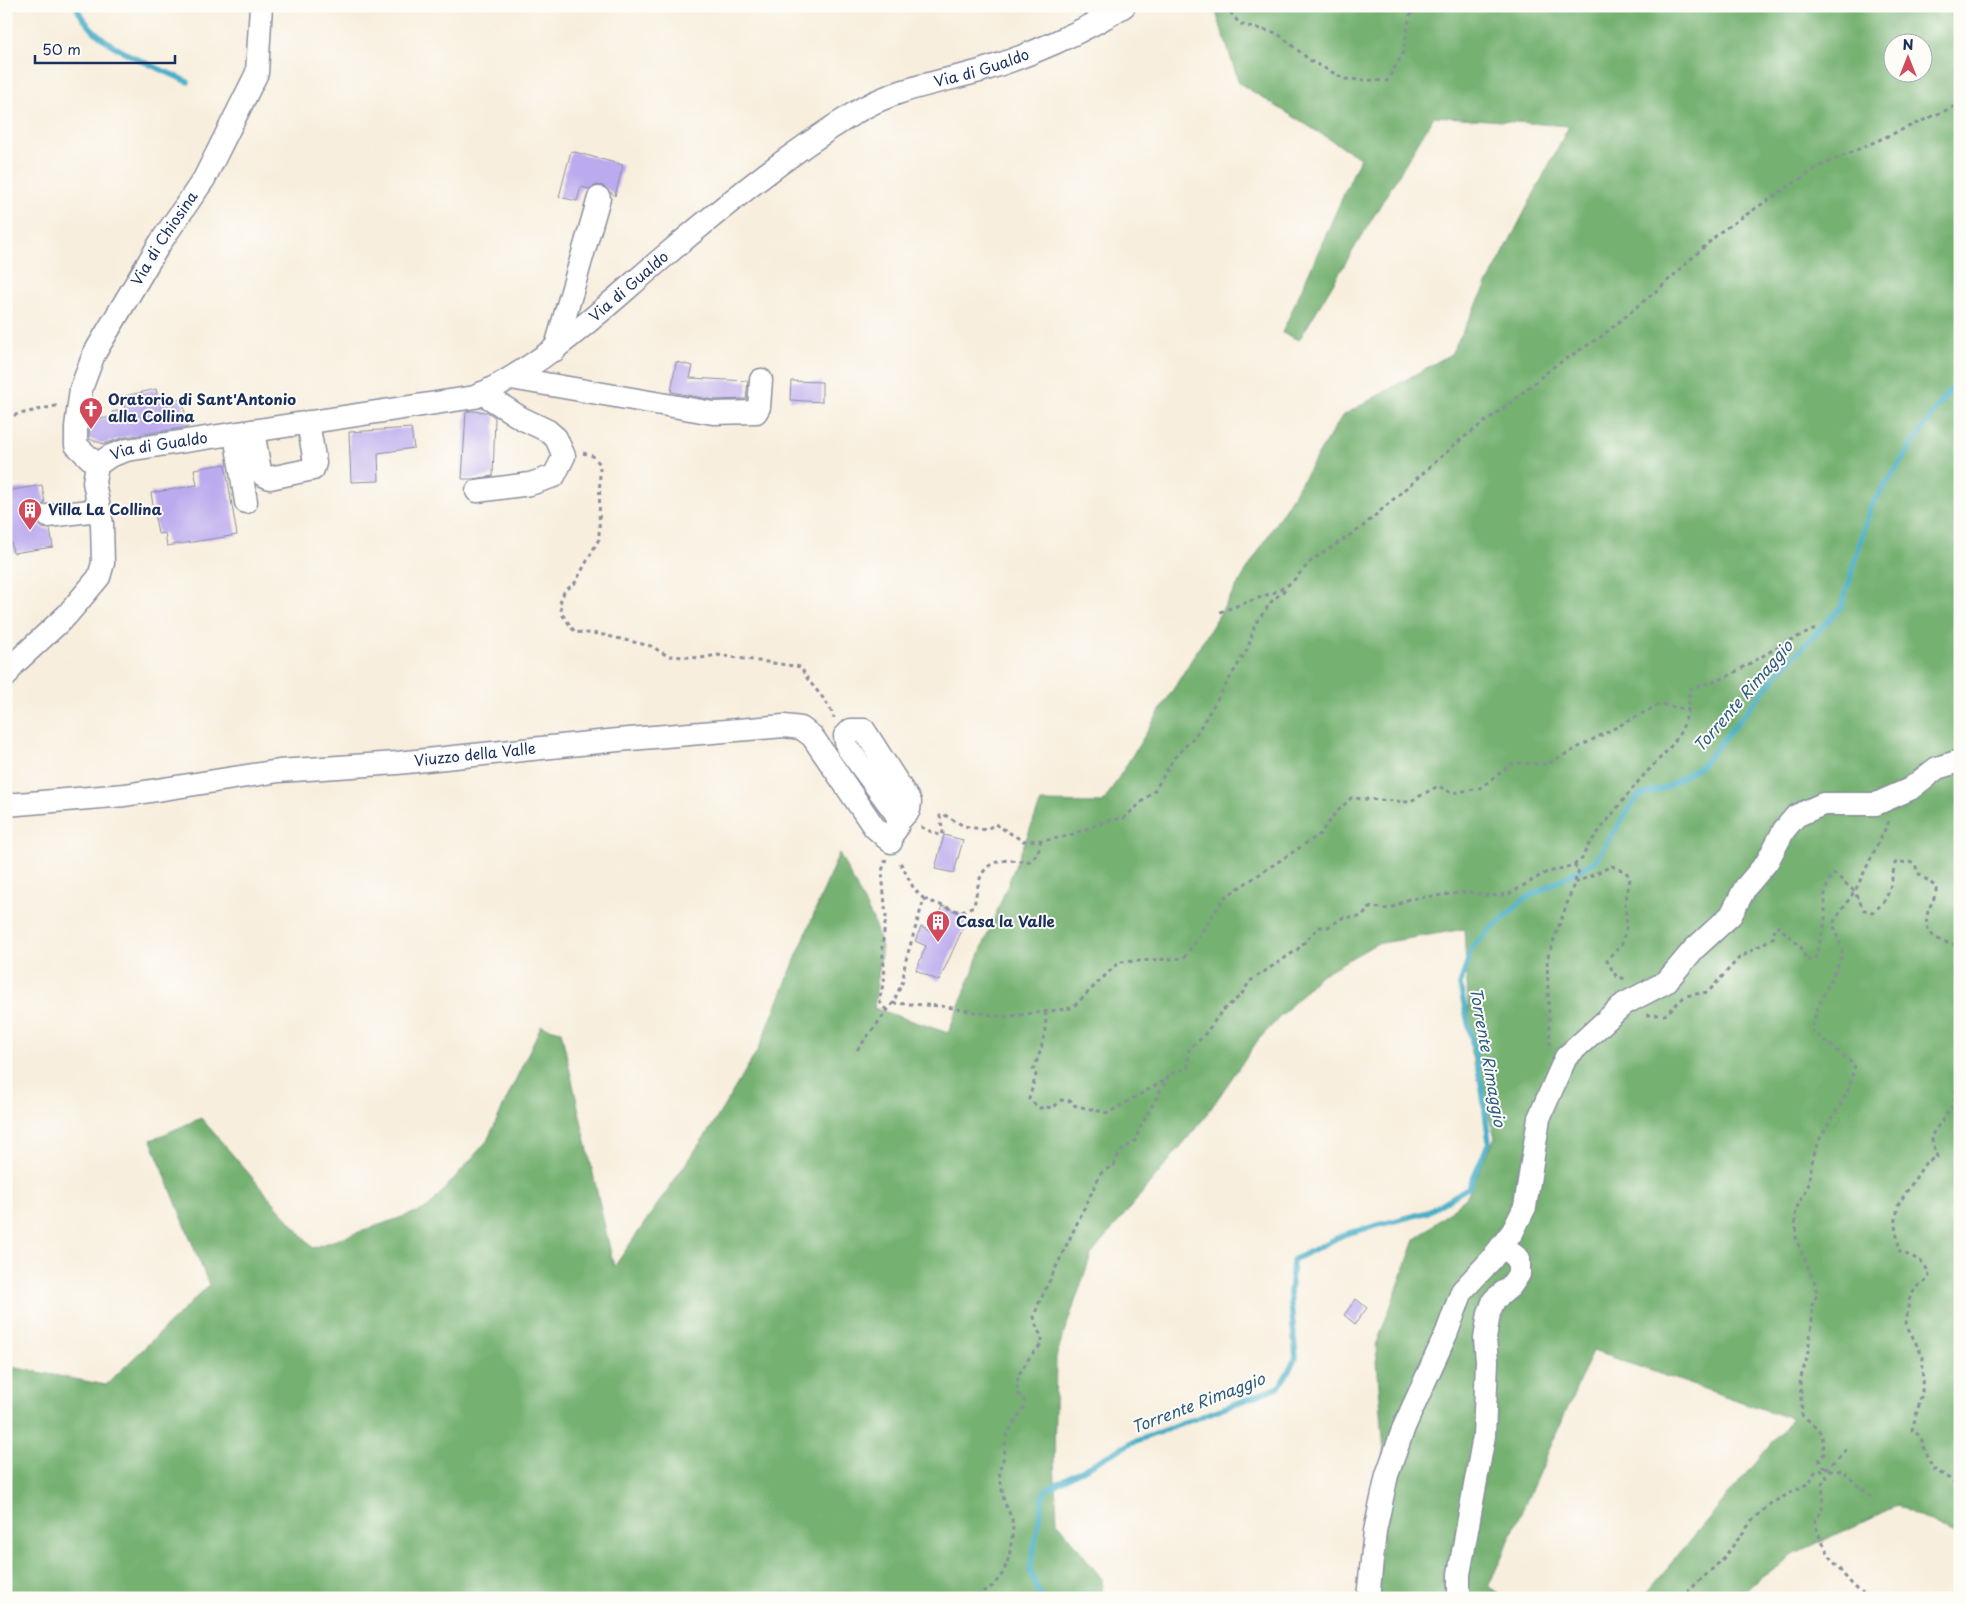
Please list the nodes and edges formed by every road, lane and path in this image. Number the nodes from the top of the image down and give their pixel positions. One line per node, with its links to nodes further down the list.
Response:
1 (260, 6): 11 (street, Via di Chiosina)
2 (1124, 6): 7 (street, Via di Gualdo)
3 (1224, 6): 4 (path)
4 (1422, 6)
5 (1960, 104): 21 (path)
6 (599, 198): 7 (street)
7 (555, 350): 8 (street, Via di Gualdo)
8 (511, 378): 9 (street); 10 (street, Via di Gualdo)
9 (761, 380)
10 (482, 393): 13 (street, Via di Gualdo); 15 (street)
11 (80, 400): 12 (path); 16 (street, Via di Chiosina)
12 (6, 417)
13 (308, 422): 14 (street, Via di Gualdo); 14 (street)
14 (244, 433): 16 (street, Via di Gualdo); 18 (street)
15 (562, 451): 17 (street); 26 (path)
16 (97, 465): 19 (street)
17 (477, 491)
18 (246, 502)
19 (98, 510): 20 (street); 24 (street)
20 (48, 516)
21 (1291, 583): 22 (path); 30 (path)
22 (1220, 612)
23 (1816, 629): 25 (path)
24 (6, 676)
25 (1690, 710): 32 (path); 40 (path)
26 (836, 723)
27 (1960, 761): 28 (street)
28 (1901, 793): 34 (path); 37 (street)
29 (6, 805): 31 (street, Viuzzo della Valle)
30 (1041, 838): 31 (path); 35 (path)
31 (893, 840): 35 (path); 39 (path)
32 (1574, 865): 33 (path); 44 (path)
33 (1575, 883): 37 (path); 41 (path)
34 (1854, 891): 36 (path); 37 (path); 47 (path)
35 (924, 899): 38 (path)
36 (1960, 943)
37 (1638, 997): 45 (street)
38 (893, 1003): 39 (path); 40 (path)
39 (887, 1012): 42 (path)
40 (1045, 1012): 44 (path)
41 (1550, 1046)
42 (857, 1050)
43 (1960, 1066): 48 (path)
44 (1165, 1080): 50 (path)
45 (1502, 1246): 51 (street); 52 (street)
46 (1847, 1450): 47 (path)
47 (1825, 1470): 49 (path); 53 (path); 54 (path)
48 (1960, 1485)
49 (1871, 1497)
50 (978, 1598)
51 (1368, 1598)
52 (1459, 1598)
53 (1681, 1598)
54 (1869, 1598)

